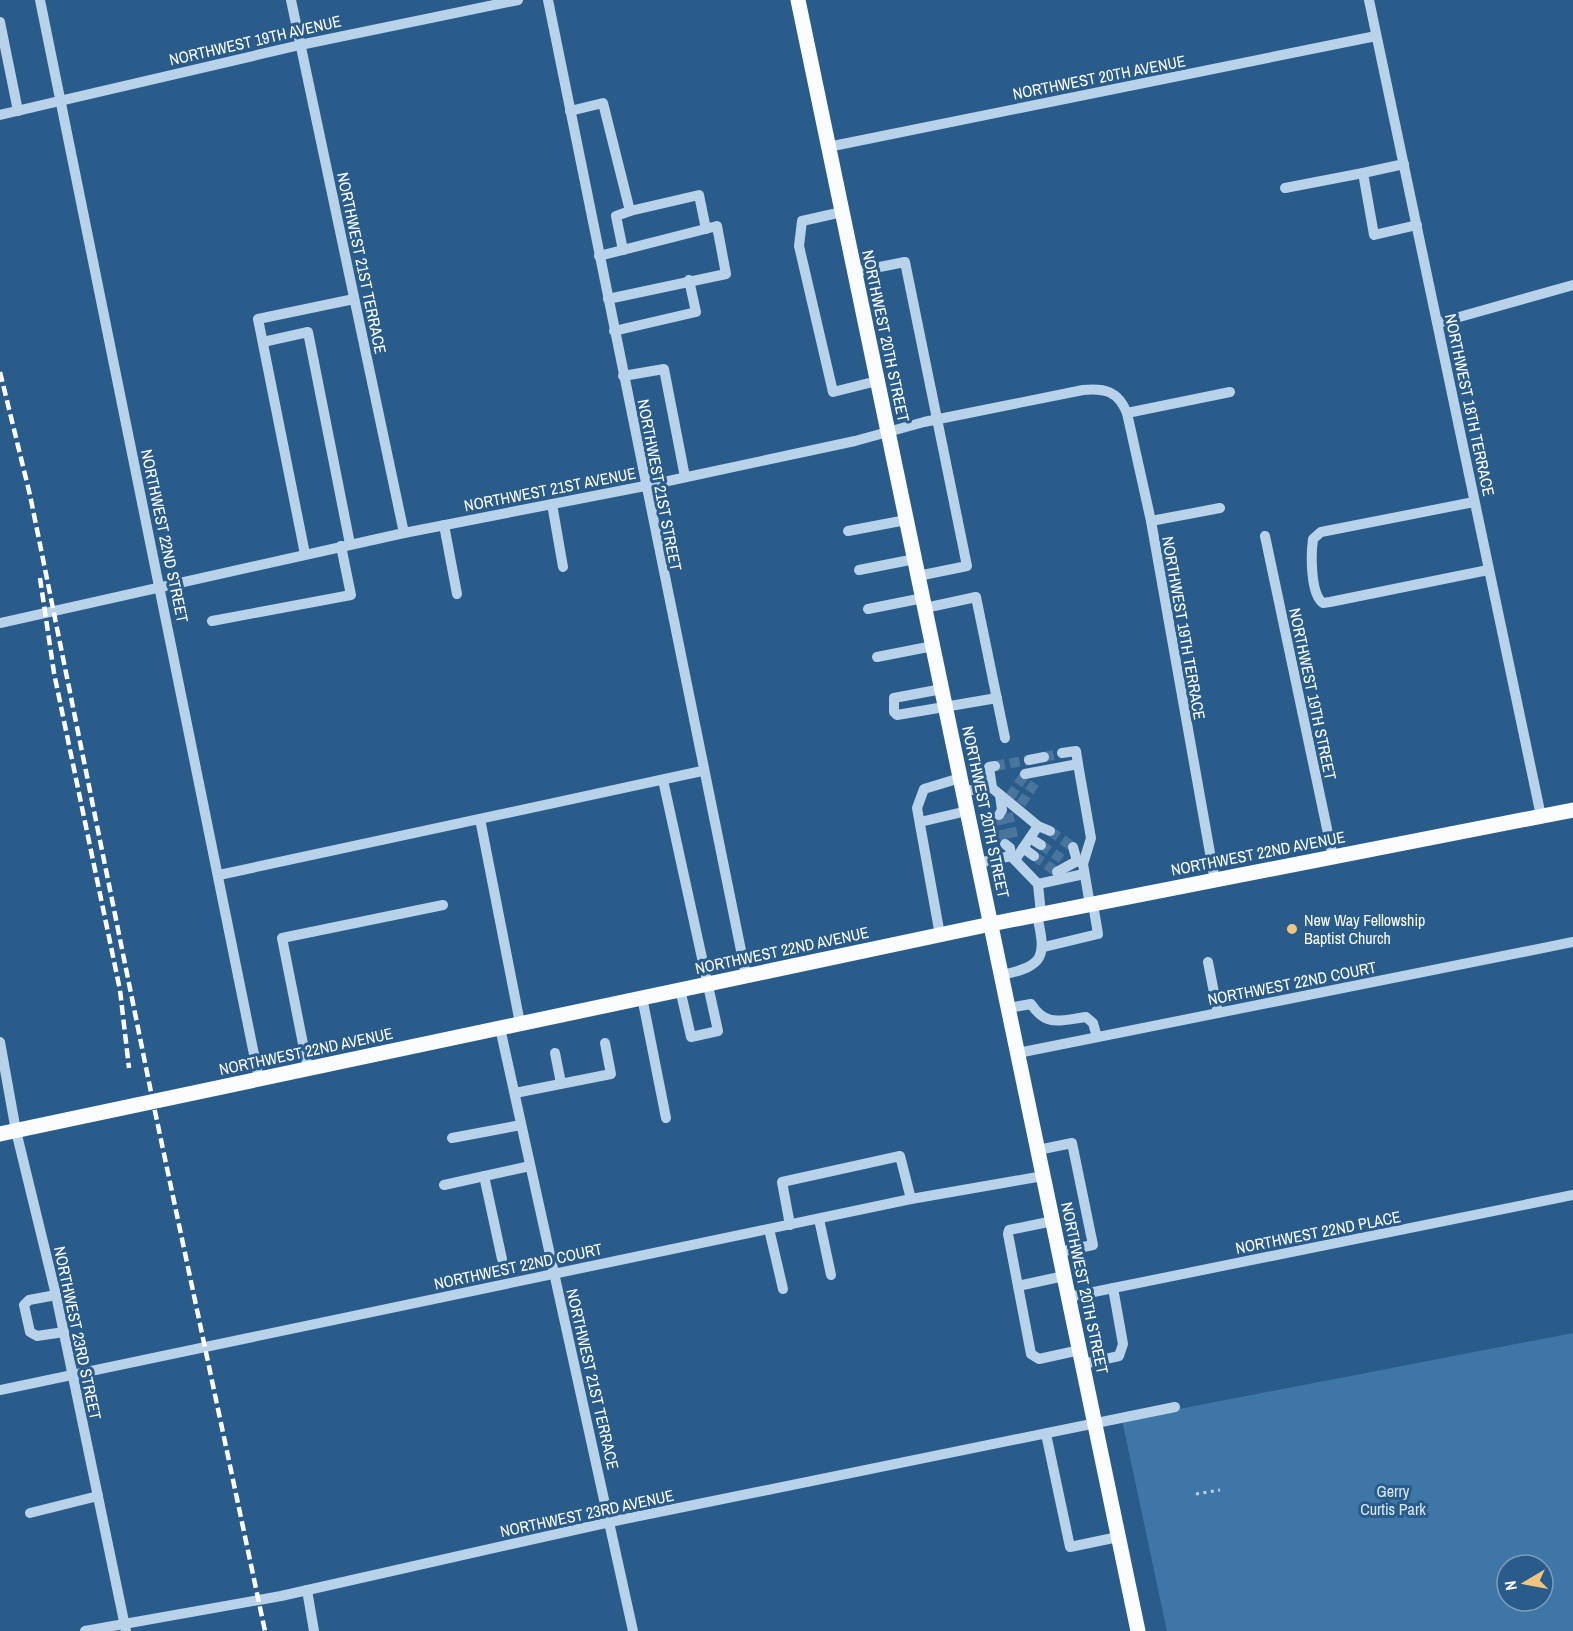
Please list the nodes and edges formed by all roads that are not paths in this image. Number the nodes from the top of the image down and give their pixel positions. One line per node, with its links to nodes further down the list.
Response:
1 (40, 0): 11 (street, NORTHWEST 22ND STREET)
2 (291, 0): 10 (street, NORTHWEST 21ST TERRACE)
3 (518, 0): 7 (street, NORTHWEST 19TH AVENUE)
4 (548, 0): 13 (street, NORTHWEST 21ST STREET)
5 (798, 0): 15 (main road, NORTHWEST 20TH STREET)
6 (1369, 0): 9 (street, NORTHWEST 18TH TERRACE)
7 (505, 1): 10 (street, NORTHWEST 19TH AVENUE)
8 (0, 22): 12 (street)
9 (1377, 36): 15 (street, NORTHWEST 20TH AVENUE); 16 (street, NORTHWEST 18TH TERRACE)
10 (300, 45): 11 (street, NORTHWEST 19TH AVENUE); 28 (street, NORTHWEST 21ST TERRACE)
11 (60, 101): 12 (street, NORTHWEST 19TH AVENUE); 58 (street, NORTHWEST 22ND STREET)
12 (18, 111): 14 (street, NORTHWEST 19TH AVENUE)
13 (570, 111): 19 (street); 24 (street, NORTHWEST 21ST STREET)
14 (0, 115)
15 (828, 147): 20 (main road, NORTHWEST 20TH STREET)
16 (1404, 164): 17 (street); 21 (street, NORTHWEST 18TH TERRACE)
17 (1363, 173): 18 (street); 21 (street)
18 (1285, 188)
19 (630, 211): 22 (street); 23 (street)
20 (842, 213): 25 (main road, NORTHWEST 20TH STREET); 34 (street)
21 (1417, 225): 30 (street, NORTHWEST 18TH TERRACE)
22 (706, 229): 23 (street); 26 (street)
23 (623, 250): 24 (street)
24 (599, 255): 29 (street, NORTHWEST 21ST STREET)
25 (854, 272): 34 (main road, NORTHWEST 20TH STREET); 38 (street)
26 (689, 280): 29 (street); 31 (street)
27 (1573, 285): 30 (street)
28 (354, 299): 32 (street); 49 (street, NORTHWEST 21ST TERRACE)
29 (608, 299): 31 (street, NORTHWEST 21ST STREET)
30 (1438, 323): 42 (street, NORTHWEST 18TH TERRACE)
31 (614, 331): 33 (street, NORTHWEST 21ST STREET)
32 (263, 342): 51 (street); 52 (street)
33 (623, 376): 40 (street); 41 (street, NORTHWEST 21ST STREET)
34 (877, 381): 39 (main road, NORTHWEST 20TH STREET)
35 (1107, 390): 37 (street, NORTHWEST 19TH TERRACE); 38 (street, NORTHWEST 21ST AVENUE)
36 (1230, 392): 37 (street)
37 (1127, 413): 46 (street, NORTHWEST 19TH TERRACE)
38 (937, 420): 39 (street, NORTHWEST 21ST AVENUE); 57 (street)
39 (888, 432): 40 (street, NORTHWEST 21ST AVENUE); 45 (main road, NORTHWEST 20TH STREET)
40 (685, 477): 41 (street, NORTHWEST 21ST AVENUE)
41 (645, 486): 43 (street, NORTHWEST 21ST AVENUE); 75 (street, NORTHWEST 21ST STREET)
42 (1474, 502): 56 (street, NORTHWEST 18TH TERRACE); 56 (street)
43 (552, 504): 47 (street, NORTHWEST 21ST AVENUE); 54 (street)
44 (1220, 508): 46 (street)
45 (906, 520): 48 (street); 53 (main road, NORTHWEST 20TH STREET)
46 (1151, 521): 100 (street, NORTHWEST 19TH TERRACE)
47 (444, 525): 49 (street, NORTHWEST 21ST AVENUE); 59 (street)
48 (848, 531)
49 (404, 533): 51 (street, NORTHWEST 21ST AVENUE)
50 (1265, 536): 94 (street, NORTHWEST 19TH STREET)
51 (345, 545): 52 (street, NORTHWEST 21ST AVENUE); 62 (street)
52 (305, 554): 58 (street, NORTHWEST 21ST AVENUE)
53 (915, 559): 55 (street); 57 (main road, NORTHWEST 20TH STREET)
54 (563, 567)
55 (859, 570)
56 (1488, 570): 84 (street, NORTHWEST 18TH TERRACE)
57 (918, 576): 60 (main road, NORTHWEST 20TH STREET)
58 (160, 586): 63 (street, NORTHWEST 21ST AVENUE); 99 (street, NORTHWEST 22ND STREET)
59 (457, 594)
60 (924, 603): 61 (street); 64 (main road, NORTHWEST 20TH STREET); 67 (street)
61 (868, 609)
62 (212, 621)
63 (0, 623)
64 (933, 646): 65 (street); 66 (main road, NORTHWEST 20TH STREET)
65 (877, 657)
66 (942, 689): 68 (main road, NORTHWEST 20TH STREET); 68 (street)
67 (997, 698): 68 (street); 69 (street)
68 (946, 708): 80 (main road, NORTHWEST 20TH STREET)
69 (1005, 738)
70 (1062, 753): 73 (street)
71 (1044, 757): 72 (street)
72 (1029, 760)
73 (1078, 764): 76 (street); 97 (street)
74 (995, 766): 81 (street)
75 (702, 771): 78 (street); 110 (street, NORTHWEST 21ST STREET)
76 (1043, 771): 77 (street); 79 (street)
77 (1025, 774)
78 (663, 780): 85 (street); 112 (street)
79 (1036, 781)
80 (961, 785): 81 (street); 83 (main road, NORTHWEST 20TH STREET); 86 (street)
81 (1006, 803): 87 (street)
82 (1573, 810): 84 (main road, NORTHWEST 22ND AVENUE)
83 (966, 811): 86 (street); 96 (main road, NORTHWEST 20TH STREET)
84 (1541, 816): 94 (main road, NORTHWEST 22ND AVENUE)
85 (480, 819): 99 (street); 117 (street)
86 (920, 822): 106 (street)
87 (1038, 826): 88 (street); 89 (street)
88 (1050, 831)
89 (1030, 838): 90 (street); 92 (street)
90 (1041, 845)
91 (1073, 847): 97 (street)
92 (1013, 850): 93 (street); 96 (street); 101 (street)
93 (1034, 856)
94 (1333, 857): 100 (main road, NORTHWEST 22ND AVENUE)
95 (1065, 861): 97 (street)
96 (978, 863): 105 (main road, NORTHWEST 20TH STREET)
97 (1081, 866): 98 (street); 101 (street); 102 (street)
98 (1057, 872)
99 (219, 875): 125 (street, NORTHWEST 22ND STREET)
100 (1215, 880): 102 (main road, NORTHWEST 22ND AVENUE)
101 (1038, 884): 104 (street)
102 (1091, 904): 104 (main road, NORTHWEST 22ND AVENUE); 108 (street)
103 (443, 905): 124 (street)
104 (1039, 915): 105 (main road, NORTHWEST 22ND AVENUE); 108 (street)
105 (991, 924): 106 (main road, NORTHWEST 22ND AVENUE); 111 (main road, NORTHWEST 20TH STREET)
106 (940, 935): 110 (main road, NORTHWEST 22ND AVENUE)
107 (1573, 942): 116 (street, NORTHWEST 22ND COURT)
108 (1044, 947): 111 (street)
109 (1208, 962): 116 (street)
110 (746, 975): 112 (main road, NORTHWEST 22ND AVENUE)
111 (1001, 975): 115 (main road, NORTHWEST 20TH STREET)
112 (708, 983): 113 (main road, NORTHWEST 22ND AVENUE); 113 (street)
113 (680, 989): 114 (main road, NORTHWEST 22ND AVENUE)
114 (642, 997): 117 (main road, NORTHWEST 22ND AVENUE); 128 (street)
115 (1008, 1008): 119 (street); 123 (main road, NORTHWEST 20TH STREET)
116 (1218, 1013): 119 (street, NORTHWEST 22ND COURT)
117 (520, 1023): 118 (main road, NORTHWEST 22ND AVENUE)
118 (500, 1028): 124 (main road, NORTHWEST 22ND AVENUE); 127 (street, NORTHWEST 21ST TERRACE)
119 (1097, 1037): 123 (street, NORTHWEST 22ND COURT)
120 (0, 1042): 130 (street, NORTHWEST 23RD STREET)
121 (605, 1043): 126 (street)
122 (555, 1053): 126 (street)
123 (1017, 1053): 133 (main road, NORTHWEST 20TH STREET)
124 (308, 1069): 125 (main road, NORTHWEST 22ND AVENUE)
125 (259, 1079): 130 (main road, NORTHWEST 22ND AVENUE)
126 (561, 1083): 127 (street)
127 (515, 1093): 129 (street, NORTHWEST 21ST TERRACE)
128 (666, 1118)
129 (522, 1125): 132 (street); 134 (street, NORTHWEST 21ST TERRACE)
130 (15, 1131): 131 (main road, NORTHWEST 22ND AVENUE); 152 (street, NORTHWEST 23RD STREET)
131 (0, 1134)
132 (452, 1138)
133 (1038, 1150): 136 (main road, NORTHWEST 20TH STREET); 144 (street)
134 (530, 1166): 135 (street); 146 (street, NORTHWEST 21ST TERRACE)
135 (484, 1176): 137 (street); 145 (street)
136 (1044, 1176): 139 (street, NORTHWEST 22ND COURT); 141 (main road, NORTHWEST 20TH STREET)
137 (444, 1185)
138 (1573, 1196): 150 (street, NORTHWEST 22ND PLACE)
139 (911, 1199): 140 (street, NORTHWEST 22ND COURT); 142 (street)
140 (819, 1219): 142 (street, NORTHWEST 22ND COURT); 147 (street)
141 (1053, 1221): 144 (main road, NORTHWEST 20TH STREET); 149 (street)
142 (790, 1225): 143 (street, NORTHWEST 22ND COURT)
143 (769, 1229): 146 (street, NORTHWEST 22ND COURT); 151 (street)
144 (1059, 1252): 148 (main road, NORTHWEST 20TH STREET)
145 (502, 1259)
146 (553, 1273): 156 (street, NORTHWEST 22ND COURT); 163 (street, NORTHWEST 21ST TERRACE)
147 (831, 1275)
148 (1064, 1276): 149 (street); 153 (main road, NORTHWEST 20TH STREET)
149 (1018, 1286): 155 (street)
150 (1113, 1288): 153 (street, NORTHWEST 22ND PLACE); 155 (street)
151 (783, 1289)
152 (56, 1294): 154 (street, NORTHWEST 23RD STREET); 154 (street)
153 (1069, 1297): 155 (main road, NORTHWEST 20TH STREET)
154 (64, 1332): 156 (street, NORTHWEST 23RD STREET)
155 (1081, 1357): 159 (main road, NORTHWEST 20TH STREET)
156 (73, 1374): 157 (street, NORTHWEST 22ND COURT); 161 (street, NORTHWEST 23RD STREET)
157 (0, 1390)
158 (1175, 1407): 159 (street, NORTHWEST 23RD AVENUE)
159 (1095, 1424): 160 (street, NORTHWEST 23RD AVENUE); 164 (main road, NORTHWEST 20TH STREET)
160 (1046, 1434): 163 (street, NORTHWEST 23RD AVENUE); 164 (street)
161 (98, 1496): 162 (street); 166 (street, NORTHWEST 23RD STREET)
162 (30, 1513)
163 (610, 1522): 165 (street, NORTHWEST 23RD AVENUE); 169 (street, NORTHWEST 21ST TERRACE)
164 (1118, 1537): 170 (main road, NORTHWEST 20TH STREET)
165 (307, 1590): 166 (street, NORTHWEST 23RD AVENUE); 168 (street)
166 (125, 1627): 167 (street, NORTHWEST 23RD AVENUE)
167 (85, 1631)
168 (314, 1631)
169 (633, 1631)
170 (1138, 1631)

